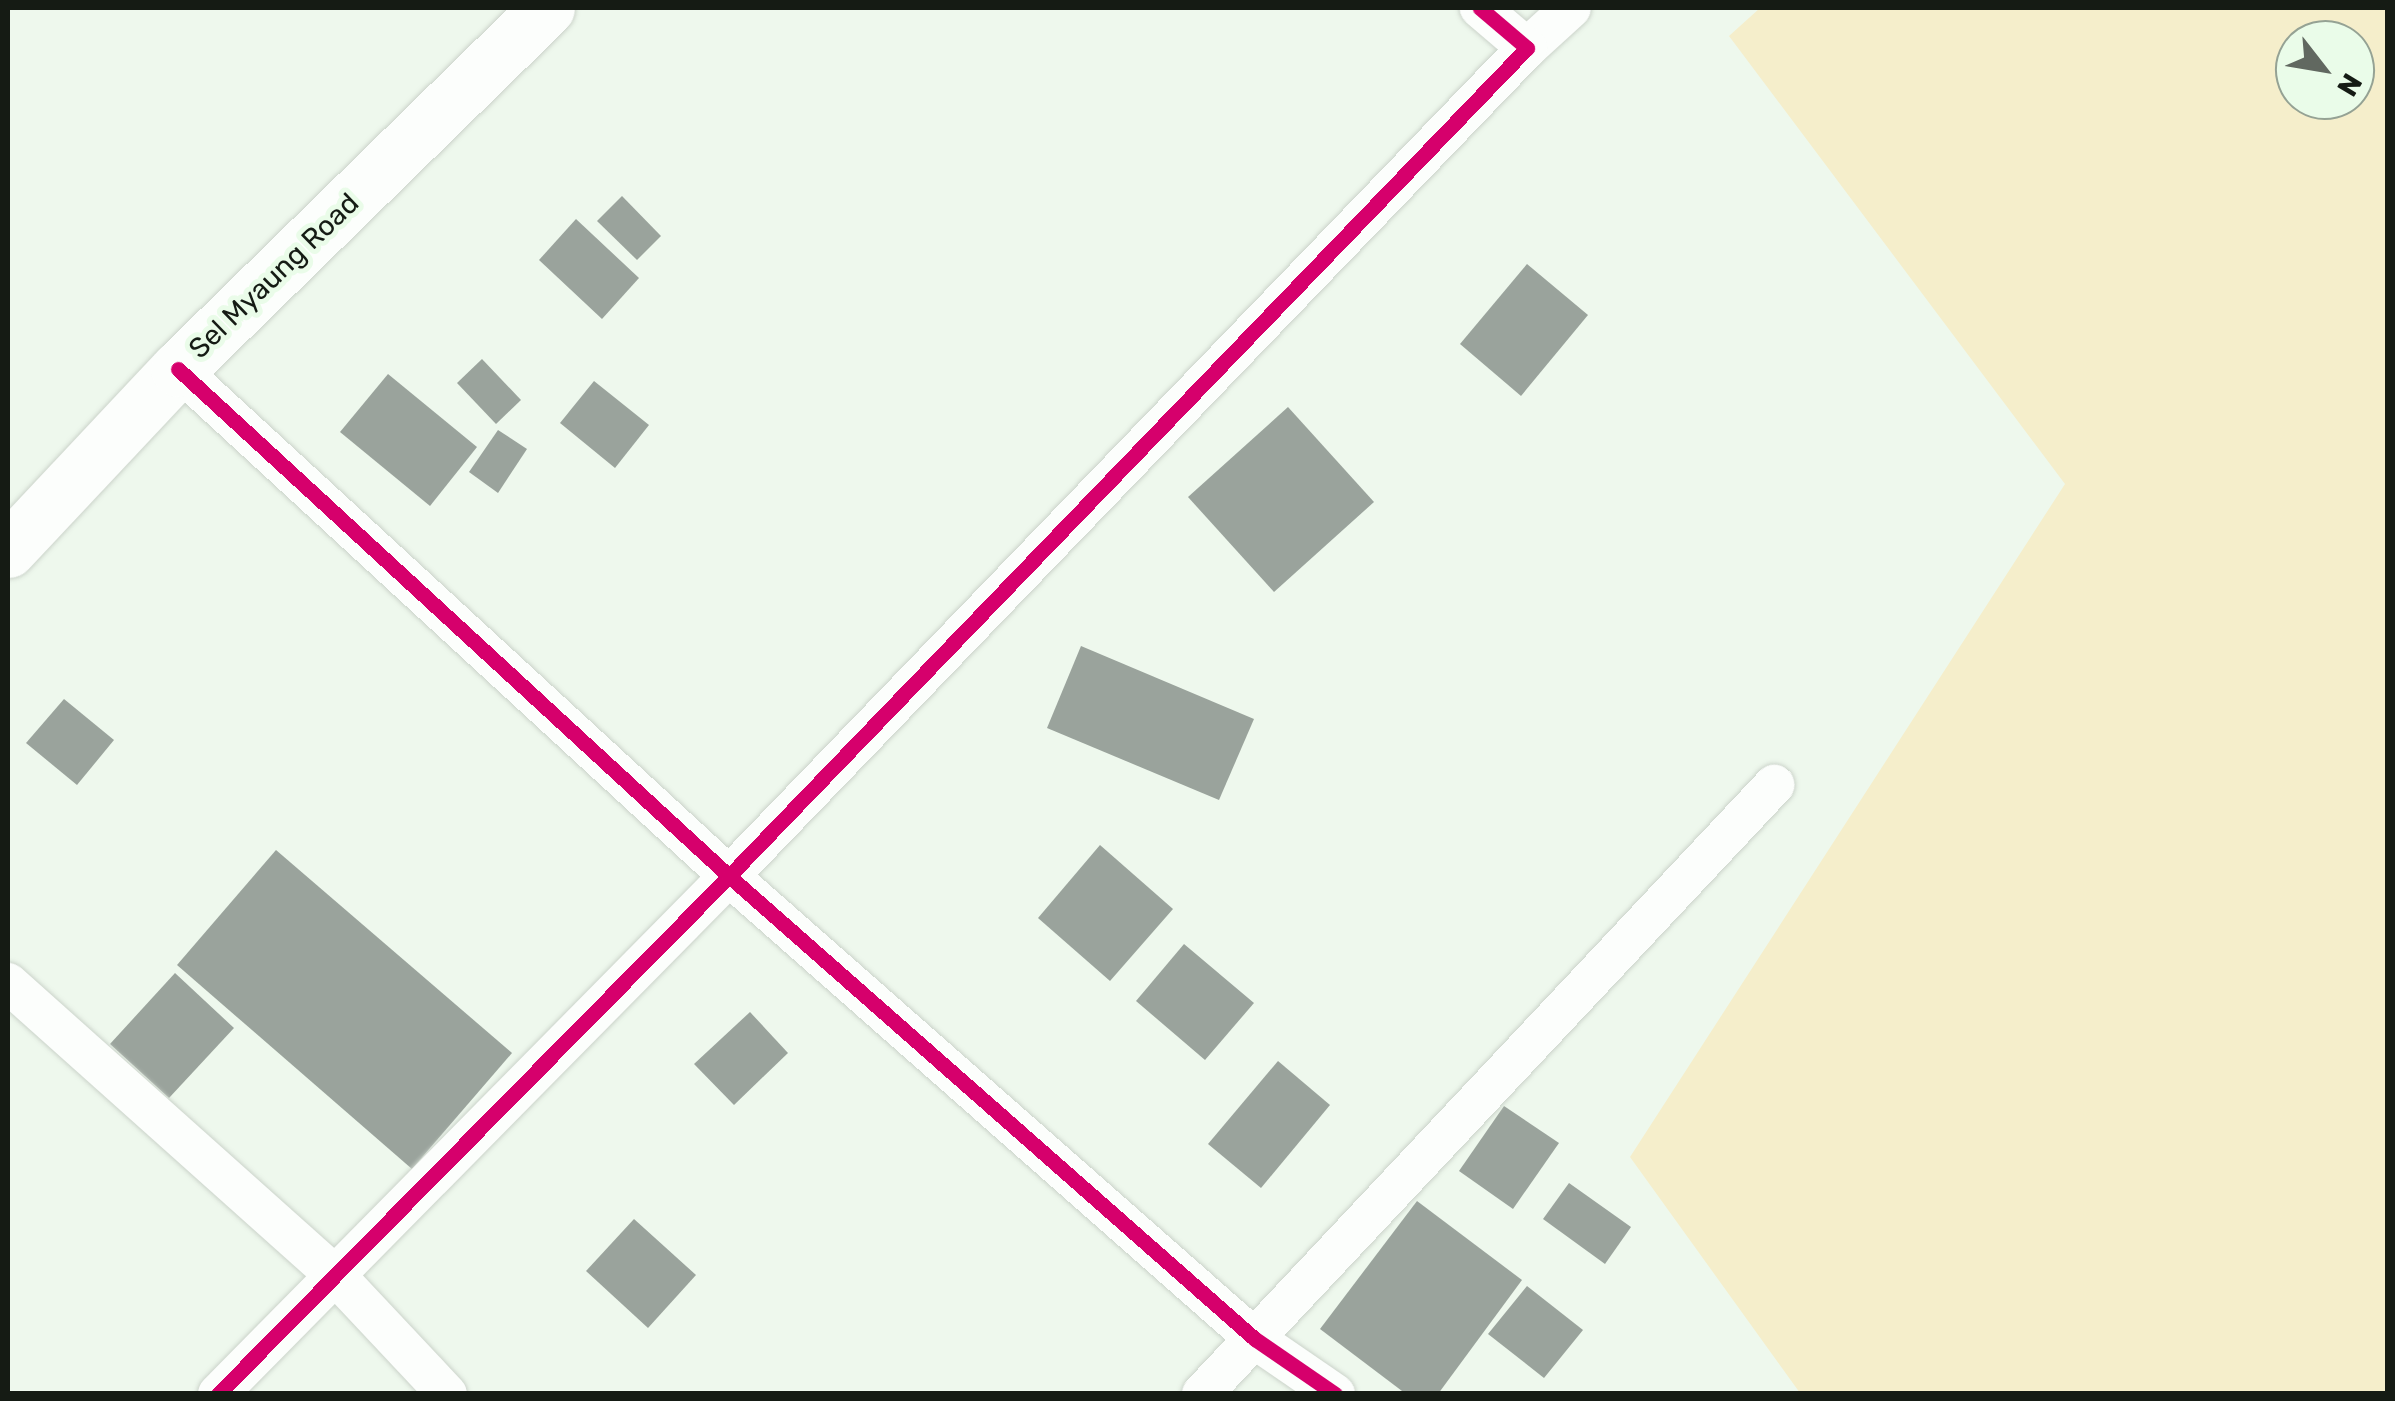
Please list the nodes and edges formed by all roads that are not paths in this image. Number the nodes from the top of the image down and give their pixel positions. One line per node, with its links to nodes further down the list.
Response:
1 (547, 8): 5 (main road, Sel Myaung Road)
2 (1480, 8): 4 (street)
3 (1571, 8): 4 (street)
4 (1527, 48): 8 (street)
5 (178, 370): 6 (main road, Sel Myaung Road); 8 (street)
6 (8, 550)
7 (1774, 785): 11 (street)
8 (728, 876): 10 (street); 11 (street)
9 (8, 984): 10 (street)
10 (336, 1276): 12 (street); 13 (street)
11 (1255, 1339): 14 (street); 15 (street)
12 (218, 1394)
13 (446, 1394)
14 (1202, 1394)
15 (1335, 1394)

